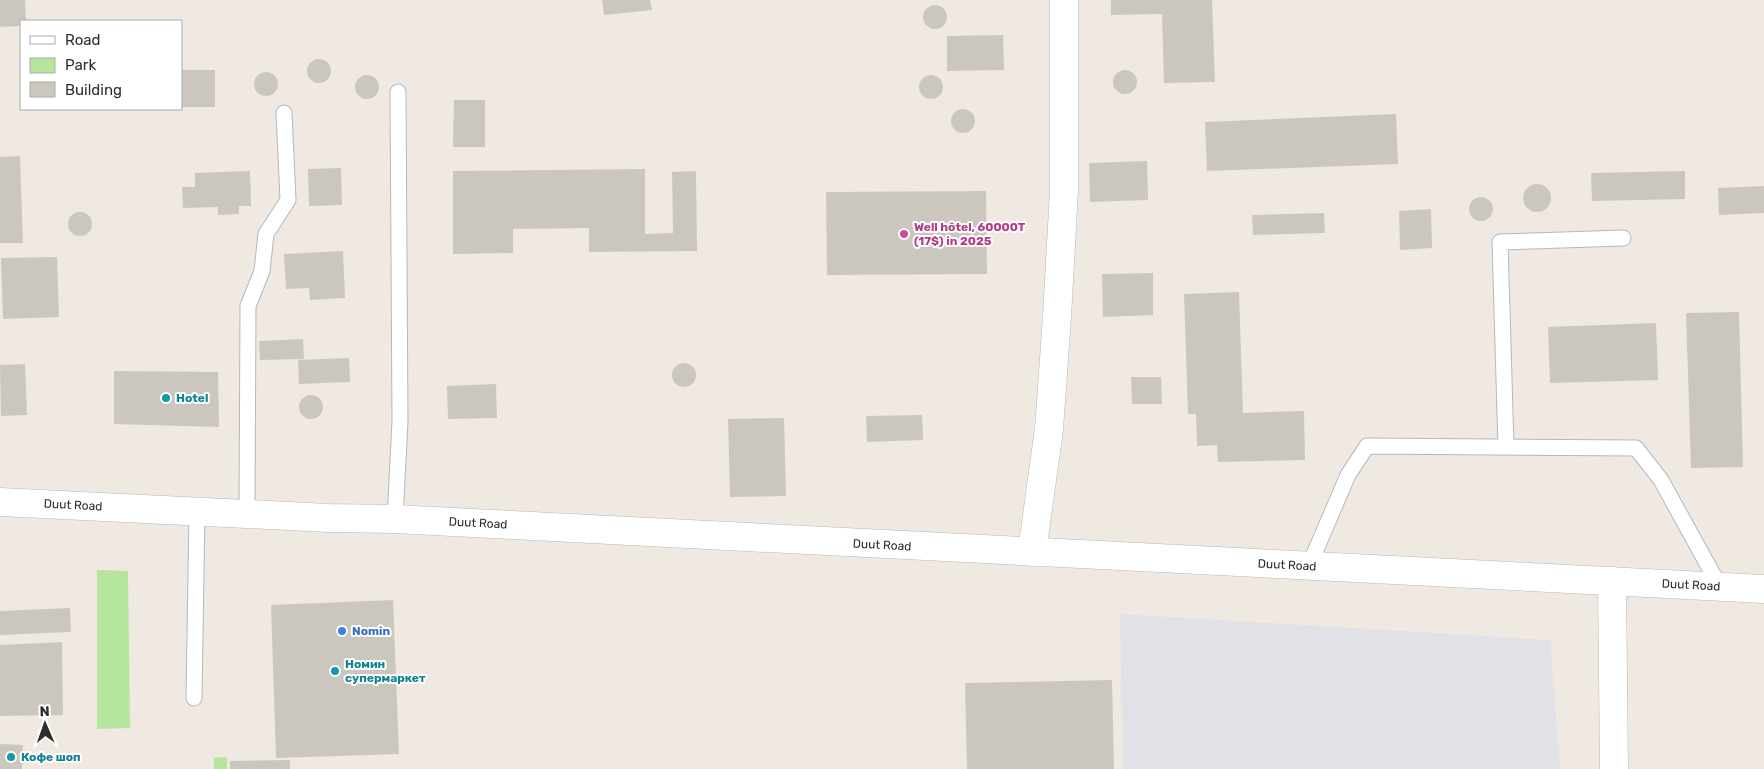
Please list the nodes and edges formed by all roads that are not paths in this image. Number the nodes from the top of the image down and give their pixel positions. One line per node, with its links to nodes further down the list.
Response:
1 (1064, 0): 10 (main road)
2 (398, 92): 9 (lane)
3 (284, 113): 8 (lane)
4 (1623, 238): 5 (lane)
5 (1506, 447): 11 (lane); 13 (lane)
6 (0, 502): 7 (main road, Duut Road)
7 (197, 511): 8 (main road, Duut Road); 15 (lane)
8 (247, 514): 9 (main road, Duut Road)
9 (395, 519): 10 (main road, Duut Road)
10 (1032, 552): 11 (main road, Duut Road)
11 (1309, 566): 12 (main road, Duut Road)
12 (1612, 581): 13 (main road, Duut Road); 16 (main road)
13 (1720, 586): 14 (main road, Duut Road)
14 (1764, 589)
15 (194, 698)
16 (1614, 769)

